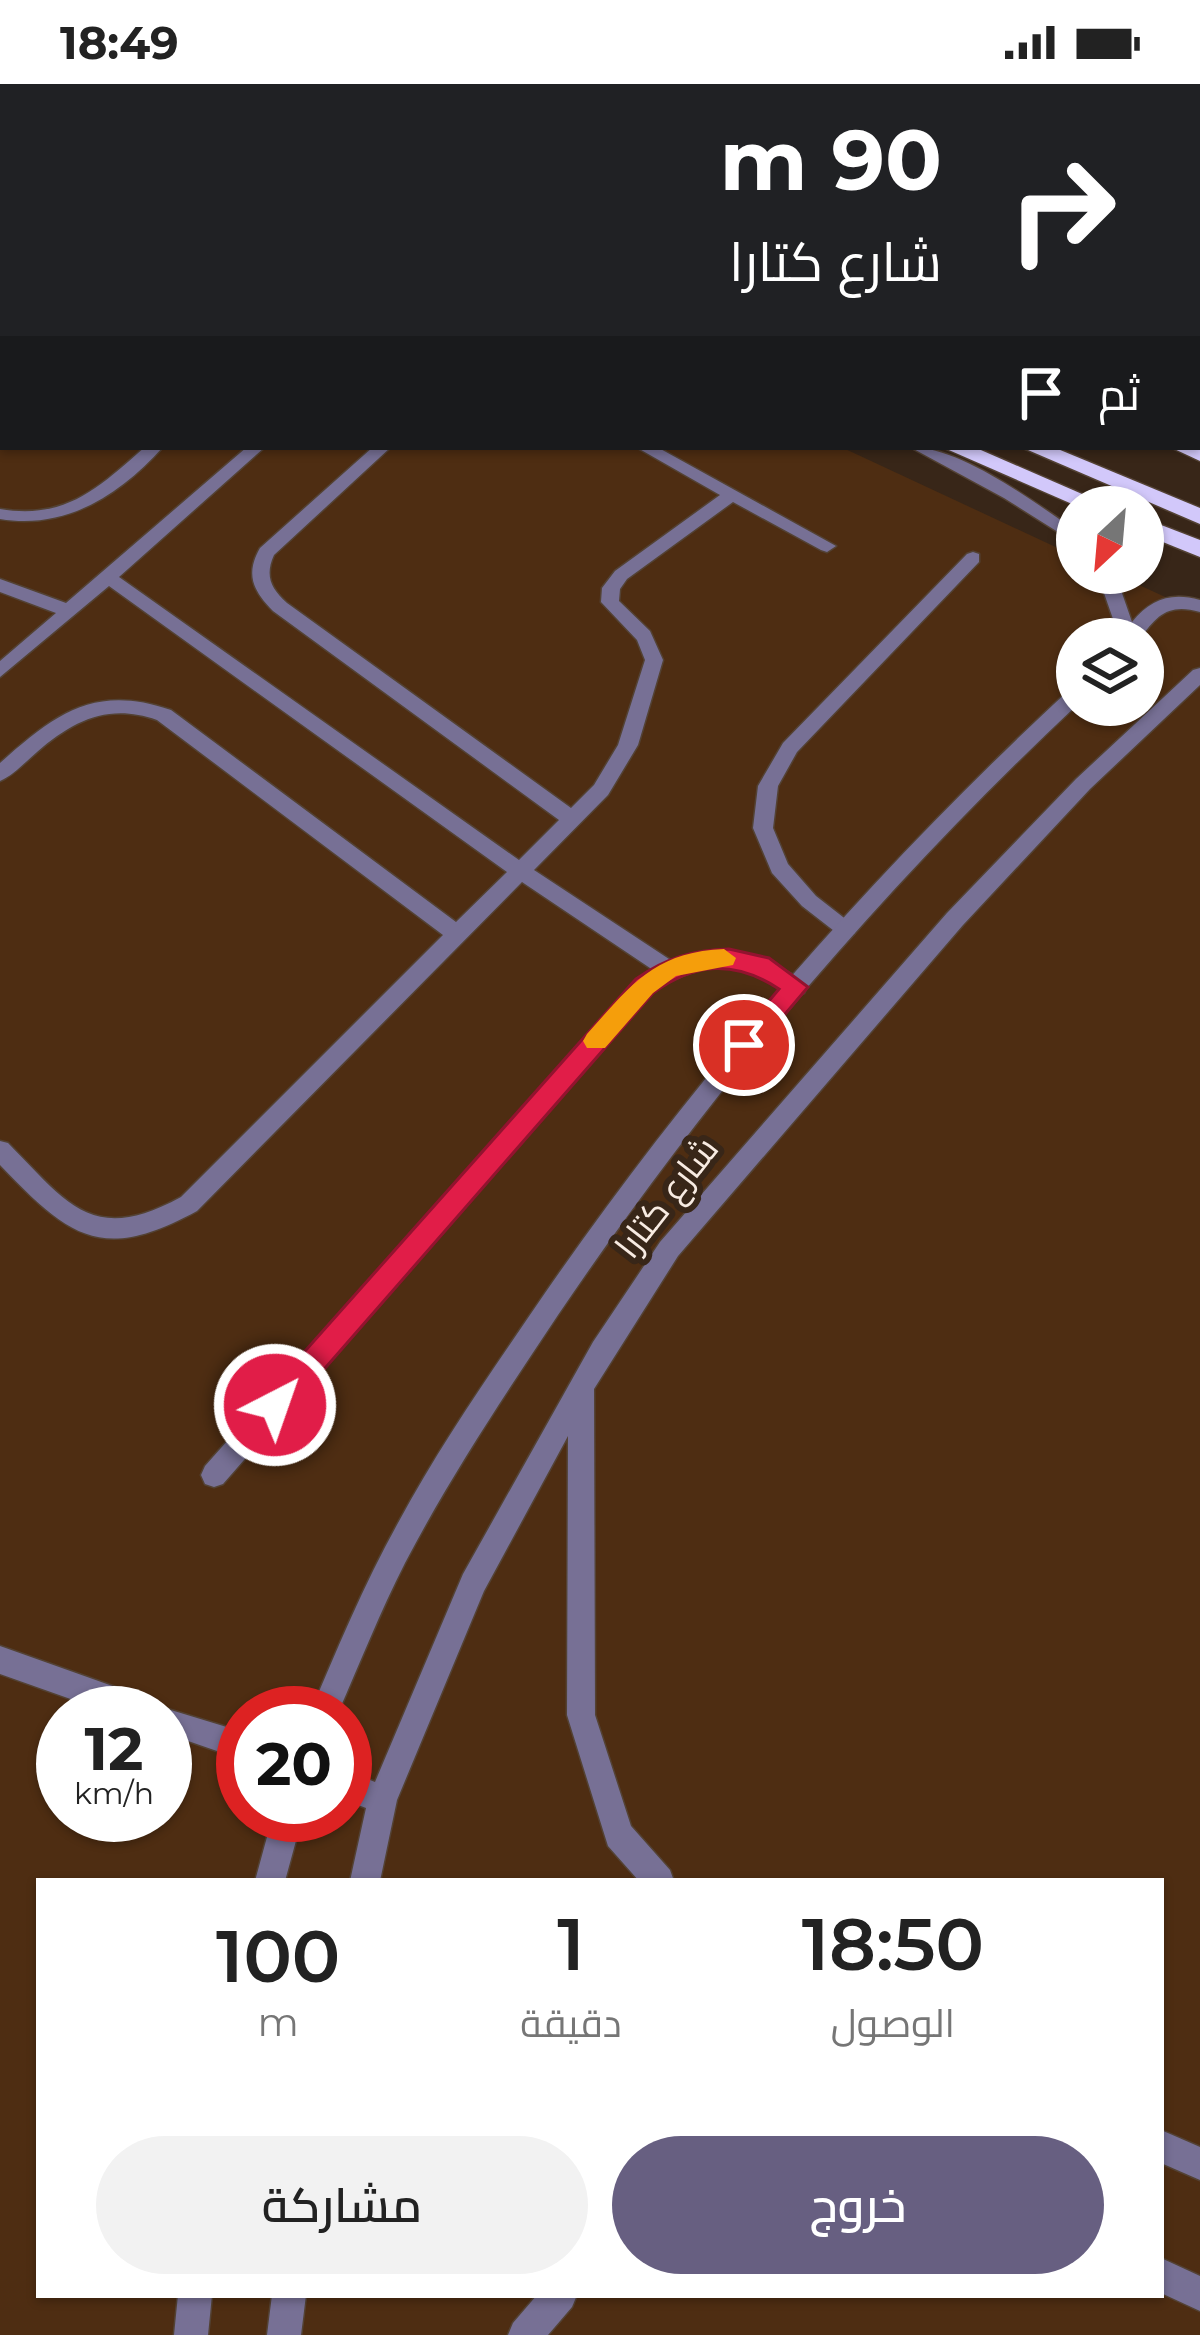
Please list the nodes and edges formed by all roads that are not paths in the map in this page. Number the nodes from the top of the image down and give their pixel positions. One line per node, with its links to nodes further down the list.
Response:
1 (151, 450): 10 (street)
2 (254, 450): 17 (street)
3 (380, 450): 26 (street)
4 (649, 450): 9 (street)
5 (924, 450): 12 (street)
6 (962, 450): 8 (highway)
7 (1040, 450): 11 (highway)
8 (1056, 489)
9 (731, 495): 14 (street); 26 (street)
10 (0, 514)
11 (1200, 518)
12 (1056, 525)
13 (1164, 534): 15 (highway)
14 (827, 547)
15 (1200, 549)
16 (973, 558): 28 (street)
17 (108, 577): 20 (street); 27 (street)
18 (0, 585): 20 (street)
19 (1200, 606): 21 (street)
20 (69, 611): 22 (street)
21 (1144, 618)
22 (0, 671)
23 (1200, 672): 33 (street, شارع كتارا)
24 (1056, 712): 28 (street, شارع كتارا)
25 (0, 774): 29 (street)
26 (572, 819): 27 (street)
27 (520, 871): 29 (street); 30 (street)
28 (846, 928): 31 (street, شارع كتارا)
29 (457, 934): 32 (street)
30 (668, 969): 31 (street); 34 (street)
31 (796, 987): 37 (street, شارع كتارا)
32 (0, 1150)
33 (580, 1387): 39 (street, شارع كتارا); 43 (street)
34 (214, 1474)
35 (0, 1660): 36 (street)
36 (73, 1686)
37 (336, 1686)
38 (372, 1796): 39 (street)
39 (382, 1800): 42 (street, شارع كتارا)
40 (280, 1842): 41 (street)
41 (271, 1878)
42 (366, 1878)
43 (656, 1878)
44 (1164, 2147): 45 (street)
45 (1200, 2164)
46 (1164, 2276): 47 (street)
47 (1200, 2294)
48 (195, 2298): 51 (street)
49 (289, 2298): 52 (street)
50 (557, 2298): 53 (street)
51 (191, 2335)
52 (284, 2335)
53 (526, 2335)

